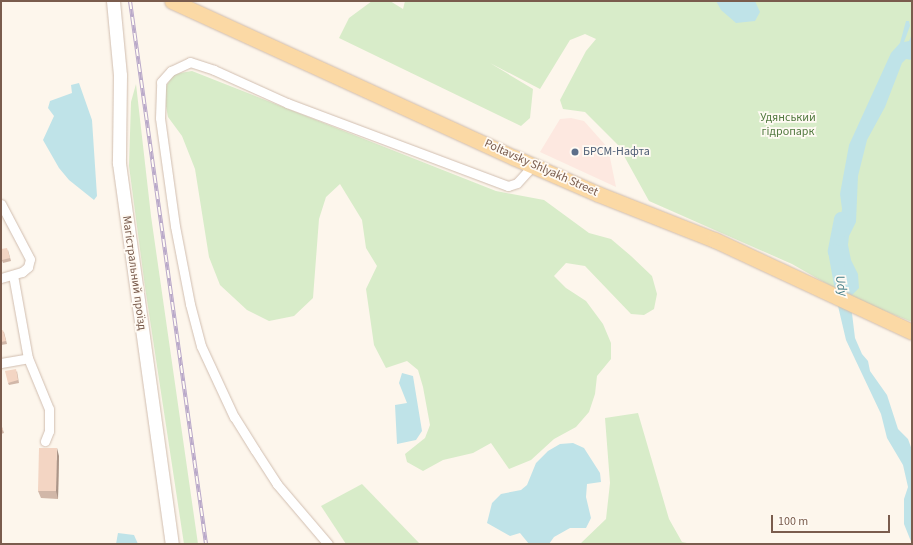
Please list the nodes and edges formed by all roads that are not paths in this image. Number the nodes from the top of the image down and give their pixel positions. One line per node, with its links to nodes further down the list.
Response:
1 (113, 1): 11 (main road, Магістральний проїзд)
2 (172, 1): 3 (main road, Poltavsky Shlyakh Street)
3 (532, 165): 7 (main road, Poltavsky Shlyakh Street); 12 (street)
4 (1, 204): 5 (street)
5 (13, 275): 6 (street); 8 (street)
6 (1, 278)
7 (912, 332)
8 (28, 358): 9 (street); 10 (street)
9 (1, 362)
10 (44, 440)
11 (172, 544)
12 (328, 544)

